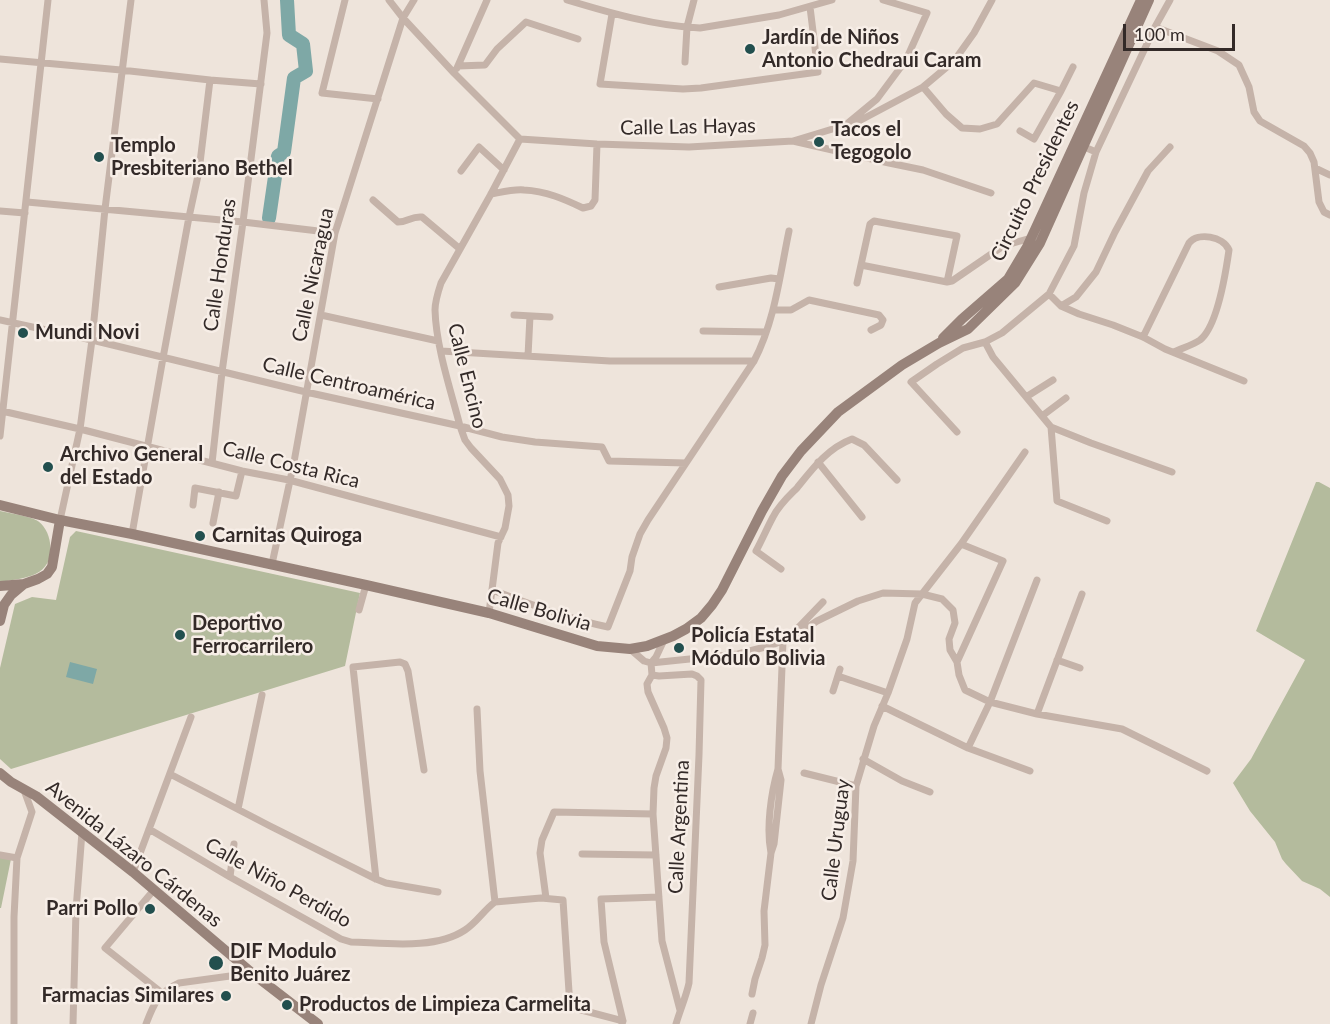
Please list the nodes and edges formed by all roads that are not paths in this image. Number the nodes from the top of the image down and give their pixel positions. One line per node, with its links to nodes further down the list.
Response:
1 (48, 0): 24 (street)
2 (131, 0): 26 (street)
3 (264, 0): 29 (street, Calle Honduras)
4 (345, 0): 32 (street)
5 (389, 0): 18 (street)
6 (414, 0): 18 (street, Calle Nicaragua)
7 (488, 0): 27 (street)
8 (567, 0): 17 (street)
9 (694, 0): 19 (street)
10 (832, 0): 16 (street)
11 (883, 0): 33 (street)
12 (992, 0): 30 (street, Calle Las Hayas)
13 (1141, 0): 57 (main road, Circuito Presidentes)
14 (1149, 0): 38 (main road, Circuito Presidentes)
15 (1170, 0): 20 (street)
16 (810, 7): 17 (street); 19 (street)
17 (612, 14): 19 (street)
18 (404, 18): 27 (street); 32 (street, Calle Nicaragua)
19 (687, 27): 23 (street)
20 (1155, 27): 40 (street); 41 (street)
21 (578, 39): 27 (street)
22 (0, 59): 24 (street)
23 (685, 62)
24 (41, 63): 26 (street); 48 (street)
25 (1073, 67): 31 (street)
26 (121, 70): 28 (street); 49 (street)
27 (456, 70): 35 (street)
28 (210, 80): 29 (street); 53 (street)
29 (261, 84): 54 (street, Calle Honduras)
30 (923, 87): 31 (street); 33 (street, Calle Las Hayas)
31 (1061, 91): 34 (street)
32 (378, 99): 56 (street, Calle Nicaragua)
33 (847, 124): 36 (street, Calle Las Hayas)
34 (1020, 132)
35 (520, 139): 37 (street, Calle Las Hayas); 42 (street, Calle Encino)
36 (793, 141): 37 (street, Calle Las Hayas); 45 (street)
37 (597, 144): 46 (street)
38 (1082, 146): 40 (street); 80 (main road, Circuito Presidentes)
39 (1170, 147): 65 (street)
40 (1096, 152): 64 (street)
41 (1315, 168): 44 (street); 52 (street)
42 (504, 170): 43 (street); 46 (street, Calle Encino)
43 (461, 171)
44 (1330, 175)
45 (991, 193)
46 (492, 194): 58 (street, Calle Encino)
47 (373, 200): 58 (street)
48 (27, 202): 49 (street); 51 (street)
49 (105, 209): 53 (street); 77 (street)
50 (0, 211): 51 (street)
51 (25, 213): 72 (street)
52 (1330, 215)
53 (189, 217): 54 (street); 84 (street)
54 (243, 222): 56 (street); 86 (street, Calle Honduras)
55 (789, 231): 60 (street)
56 (335, 233): 67 (street, Calle Nicaragua)
57 (1030, 238): 61 (street); 80 (main road, Circuito Presidentes)
58 (460, 249): 78 (street, Calle Encino)
59 (861, 265): 61 (street); 61 (street); 62 (street)
60 (779, 279): 63 (street); 66 (street)
61 (947, 282)
62 (857, 283)
63 (719, 287)
64 (1049, 294): 65 (street); 79 (street)
65 (1061, 306): 76 (street)
66 (773, 310): 73 (street); 75 (street)
67 (321, 315): 78 (street); 89 (street, Calle Nicaragua)
68 (514, 315): 69 (street)
69 (530, 316): 70 (street); 83 (street)
70 (550, 317)
71 (0, 320): 72 (street, Calle Centroamérica)
72 (13, 323): 77 (street, Calle Centroamérica); 92 (street)
73 (872, 330)
74 (703, 332): 75 (street)
75 (766, 332): 85 (street)
76 (1143, 337): 82 (street); 82 (street)
77 (92, 340): 84 (street, Calle Centroamérica); 96 (street)
78 (438, 340): 81 (street, Calle Encino)
79 (985, 342): 90 (street); 97 (street)
80 (939, 343): 111 (main road, Calle Bolivia)
81 (441, 351): 83 (street); 94 (street, Calle Encino)
82 (1174, 352): 88 (street)
83 (528, 356): 85 (street)
84 (163, 358): 86 (street, Calle Centroamérica); 99 (street)
85 (754, 361): 103 (street)
86 (222, 372): 89 (street, Calle Centroamérica); 102 (street, Calle Honduras)
87 (1053, 380): 90 (street)
88 (1244, 381)
89 (306, 392): 94 (street, Calle Centroamérica); 106 (street, Calle Nicaragua)
90 (1026, 397): 93 (street)
91 (1066, 398): 93 (street)
92 (2, 411): 96 (street, Calle Costa Rica); 98 (street)
93 (1042, 416): 95 (street)
94 (460, 426): 103 (street, Calle Centroamérica); 120 (street, Calle Encino)
95 (1051, 428): 105 (street); 116 (street)
96 (80, 429): 99 (street, Calle Costa Rica); 115 (street)
97 (957, 432)
98 (0, 436)
99 (147, 446): 102 (street, Calle Costa Rica); 119 (street)
100 (1025, 452): 122 (street, Calle Uruguay)
101 (818, 462): 107 (street); 112 (street); 114 (street)
102 (212, 463): 104 (street, Calle Costa Rica)
103 (686, 463): 129 (street)
104 (242, 471): 106 (street, Calle Costa Rica); 108 (street)
105 (1172, 472)
106 (290, 480): 120 (street, Calle Costa Rica); 123 (street, Calle Nicaragua)
107 (897, 480)
108 (219, 492): 110 (street); 117 (street)
109 (0, 505): 113 (main road, Calle Bolivia)
110 (193, 505)
111 (762, 511): 112 (street); 137 (main road, Calle Bolivia)
112 (773, 516): 124 (street)
113 (46, 517): 115 (main road, Calle Bolivia); 121 (main road)
114 (862, 517)
115 (60, 520): 118 (main road, Calle Bolivia); 121 (main road)
116 (1107, 520)
117 (213, 523)
118 (77, 524): 119 (main road, Calle Bolivia); 121 (main road)
119 (132, 534): 123 (main road, Calle Bolivia)
120 (501, 537): 129 (street, Calle Encino)
121 (57, 539): 126 (main road)
122 (961, 544): 130 (street, Calle Uruguay); 141 (street)
123 (272, 564): 127 (main road, Calle Bolivia)
124 (781, 569)
125 (1037, 580): 148 (street)
126 (24, 584): 128 (main road); 135 (main road)
127 (366, 585): 133 (street); 134 (main road, Calle Bolivia)
128 (0, 586)
129 (492, 590): 134 (street, Calle Encino)
130 (922, 594): 136 (street); 141 (street); 146 (street, Calle Uruguay)
131 (1082, 594): 140 (street)
132 (824, 602): 136 (street)
133 (359, 610)
134 (489, 613): 139 (main road, Calle Bolivia)
135 (0, 621)
136 (793, 637): 138 (street)
137 (664, 640): 139 (main road, Calle Bolivia); 142 (street)
138 (783, 641): 142 (street); 184 (street)
139 (630, 649): 142 (street)
140 (1057, 660): 143 (street); 151 (street)
141 (957, 662): 148 (street)
142 (651, 663): 144 (street)
143 (1080, 668)
144 (652, 675): 166 (street); 187 (street, Calle Argentina)
145 (833, 691): 146 (street)
146 (888, 693): 149 (street, Calle Uruguay)
147 (262, 695): 165 (street)
148 (990, 702): 151 (street); 153 (street)
149 (882, 706): 153 (street); 154 (street, Calle Uruguay)
150 (477, 709): 181 (street)
151 (1037, 714): 157 (street)
152 (191, 717): 160 (street)
153 (968, 748): 156 (street)
154 (863, 759): 162 (street, Calle Uruguay); 164 (street)
155 (424, 770): 176 (street)
156 (1030, 771)
157 (1207, 771)
158 (0, 773): 161 (main road, Avenida Lázaro Cárdenas)
159 (804, 773): 162 (street)
160 (170, 774): 165 (street); 167 (street)
161 (5, 783): 163 (main road, Avenida Lázaro Cárdenas)
162 (856, 786): 196 (street, Calle Uruguay)
163 (23, 788): 168 (main road, Avenida Lázaro Cárdenas); 173 (street)
164 (930, 792)
165 (238, 809): 176 (street)
166 (653, 814): 172 (street); 180 (street)
167 (149, 829): 174 (street); 175 (street, Calle Niño Perdido)
168 (82, 832): 174 (main road, Avenida Lázaro Cárdenas); 191 (street)
169 (234, 844): 175 (street)
170 (582, 854): 172 (street)
171 (0, 855): 173 (street)
172 (656, 855): 179 (street)
173 (17, 858): 190 (street)
174 (133, 872): 177 (main road, Avenida Lázaro Cárdenas)
175 (230, 877): 181 (street, Calle Niño Perdido)
176 (376, 879): 178 (street)
177 (153, 891): 182 (main road, Avenida Lázaro Cárdenas); 183 (street)
178 (438, 892)
179 (659, 897): 187 (street); 189 (street)
180 (546, 898): 181 (street); 186 (street)
181 (495, 902)
182 (252, 973): 183 (street); 193 (main road, Avenida Lázaro Cárdenas)
183 (162, 993): 192 (street)
184 (752, 994)
185 (548, 1003): 186 (street)
186 (570, 1007): 189 (street)
187 (680, 1010): 194 (street, Calle Argentina)
188 (753, 1013): 195 (street)
189 (623, 1023)
190 (14, 1024)
191 (74, 1024)
192 (146, 1024)
193 (318, 1024)
194 (676, 1024)
195 (750, 1024)
196 (811, 1024)

